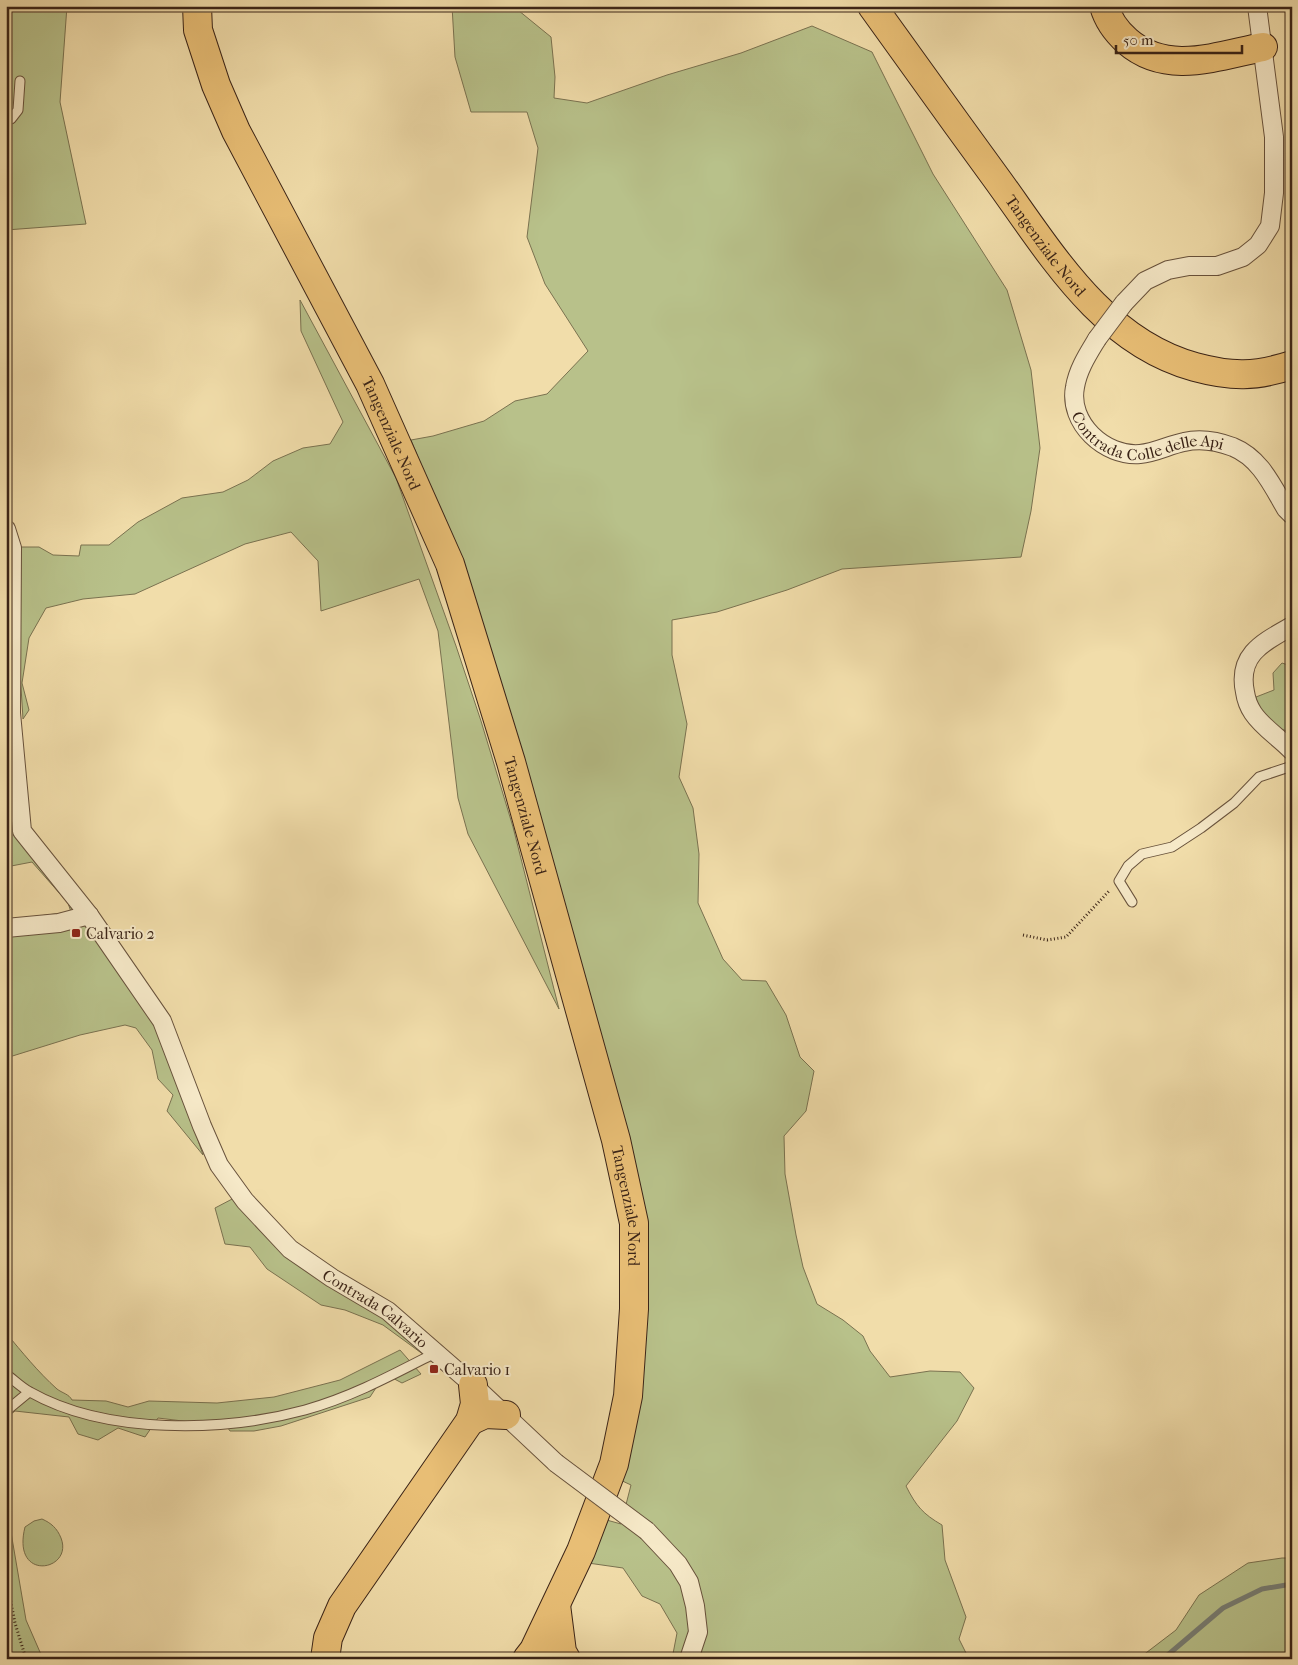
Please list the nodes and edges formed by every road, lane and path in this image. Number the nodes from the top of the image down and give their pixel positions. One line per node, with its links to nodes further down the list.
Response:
1 (197, 6): 29 (main road, Tangenziale Nord)
2 (872, 6): 8 (main road, Tangenziale Nord)
3 (1104, 6): 5 (main road)
4 (1257, 6): 5 (street, Contrada Colle delle Api)
5 (1263, 47): 9 (street, Contrada Colle delle Api, bridge)
6 (20, 81): 7 (lane)
7 (6, 119)
8 (1292, 365)
9 (1292, 515)
10 (6, 529): 16 (street, Contrada Calvario)
11 (1292, 626): 12 (street)
12 (1292, 751)
13 (1292, 766): 14 (lane)
14 (1119, 881): 15 (lane); 18 (path)
15 (1132, 902)
16 (89, 914): 17 (street); 21 (street, Contrada Calvario)
17 (6, 928)
18 (1023, 935)
19 (1292, 1184): 20 (path)
20 (1292, 1189)
21 (437, 1352): 23 (street, Contrada Calvario); 24 (lane)
22 (6, 1374): 24 (lane)
23 (474, 1385): 26 (street, Contrada Calvario); 27 (main road)
24 (29, 1392): 25 (lane)
25 (6, 1411)
26 (506, 1415): 27 (main road); 34 (street, Contrada Calvario, bridge)
27 (470, 1421): 31 (main road)
28 (6, 1577): 30 (path)
29 (556, 1606): 32 (main road, Tangenziale Nord); 33 (main road)
30 (26, 1659)
31 (325, 1659)
32 (527, 1659)
33 (566, 1659)
34 (689, 1659)

